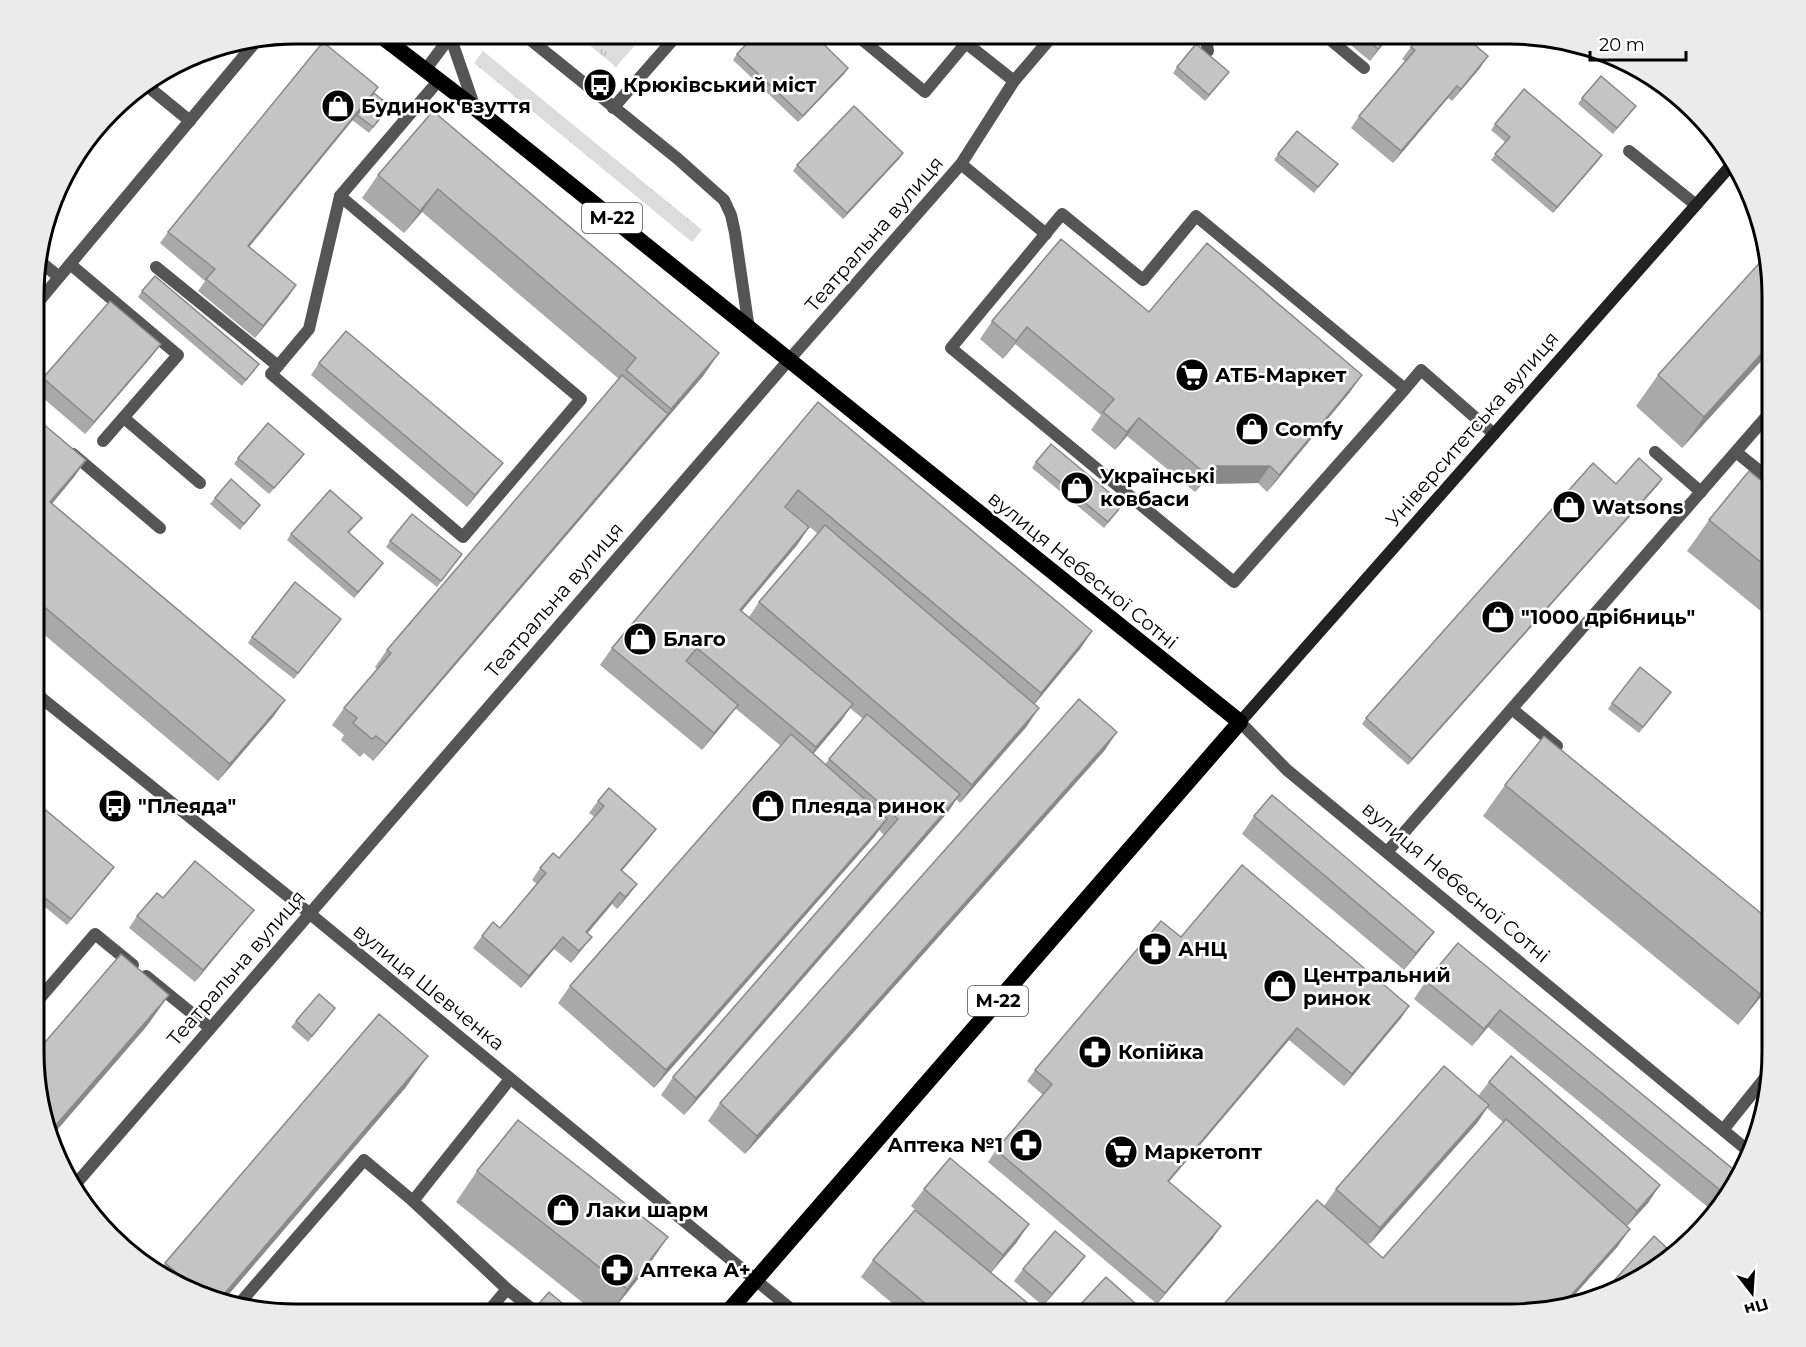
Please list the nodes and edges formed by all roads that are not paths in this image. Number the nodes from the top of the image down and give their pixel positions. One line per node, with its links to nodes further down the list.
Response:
1 (391, 44): 15 (highway, вулиця Небесної Сотні / М-22)
2 (445, 44): 15 (street)
3 (456, 44): 19 (street)
4 (535, 44): 20 (street)
5 (669, 44): 20 (street)
6 (867, 44): 7 (street)
7 (965, 44)
8 (976, 44): 17 (street)
9 (1046, 44): 17 (street, Театральна вулиця)
10 (1207, 44): 13 (street)
11 (1335, 44): 14 (street)
12 (251, 47): 21 (street)
13 (1208, 51)
14 (1364, 68)
15 (426, 69): 16 (highway, вулиця Небесної Сотні / М-22)
16 (440, 80): 19 (highway, вулиця Небесної Сотні / М-22); 25 (street)
17 (1014, 81): 23 (street, Театральна вулиця)
18 (151, 89): 21 (street)
19 (476, 108): 33 (highway, вулиця Небесної Сотні / М-22)
20 (613, 108): 33 (street)
21 (190, 121): 28 (street)
22 (1629, 151): 26 (street)
23 (961, 164): 27 (street); 34 (street, Театральна вулиця)
24 (1728, 169): 26 (main road, Університетська вулиця)
25 (340, 196): 35 (street); 35 (street)
26 (1696, 205): 39 (main road, Університетська вулиця)
27 (1046, 234): 36 (street); 36 (street)
28 (70, 264): 31 (street); 37 (street)
29 (46, 266): 31 (street)
30 (156, 267): 35 (street)
31 (59, 277): 32 (street)
32 (44, 295)
33 (749, 329): 34 (highway, вулиця Небесної Сотні / М-22)
34 (788, 361): 50 (highway, вулиця Небесної Сотні / М-22); 53 (street, Театральна вулиця)
35 (278, 366)
36 (1405, 389): 39 (street)
37 (124, 418): 40 (street); 45 (street)
38 (1762, 422): 42 (street)
39 (1494, 434): 50 (main road, Університетська вулиця)
40 (103, 441)
41 (62, 445): 47 (street)
42 (1736, 452): 44 (street); 46 (street)
43 (1654, 453): 46 (street)
44 (1762, 473)
45 (200, 483)
46 (1701, 492): 49 (street)
47 (160, 528)
48 (44, 700): 53 (street, вулиця Шевченка)
49 (1512, 709): 51 (street); 52 (street)
50 (1240, 722): 52 (street, вулиця Небесної Сотні / М-22); 62 (highway, М-22)
51 (1566, 754)
52 (1387, 852): 58 (street, вулиця Небесної Сотні / М-22)
53 (309, 913): 55 (street, Театральна вулиця); 56 (street, вулиця Шевченка)
54 (44, 993): 55 (street)
55 (210, 1028): 60 (street, Театральна вулиця)
56 (510, 1078): 61 (street); 62 (street, вулиця Шевченка)
57 (1760, 1084): 58 (street)
58 (1723, 1130): 59 (street, вулиця Небесної Сотні / М-22)
59 (1743, 1147)
60 (79, 1181)
61 (413, 1201): 63 (street); 64 (street)
62 (756, 1280): 67 (highway, М-22); 68 (street, вулиця Шевченка)
63 (507, 1289): 65 (street); 66 (street)
64 (244, 1298)
65 (494, 1304)
66 (526, 1304)
67 (735, 1304)
68 (785, 1304)

